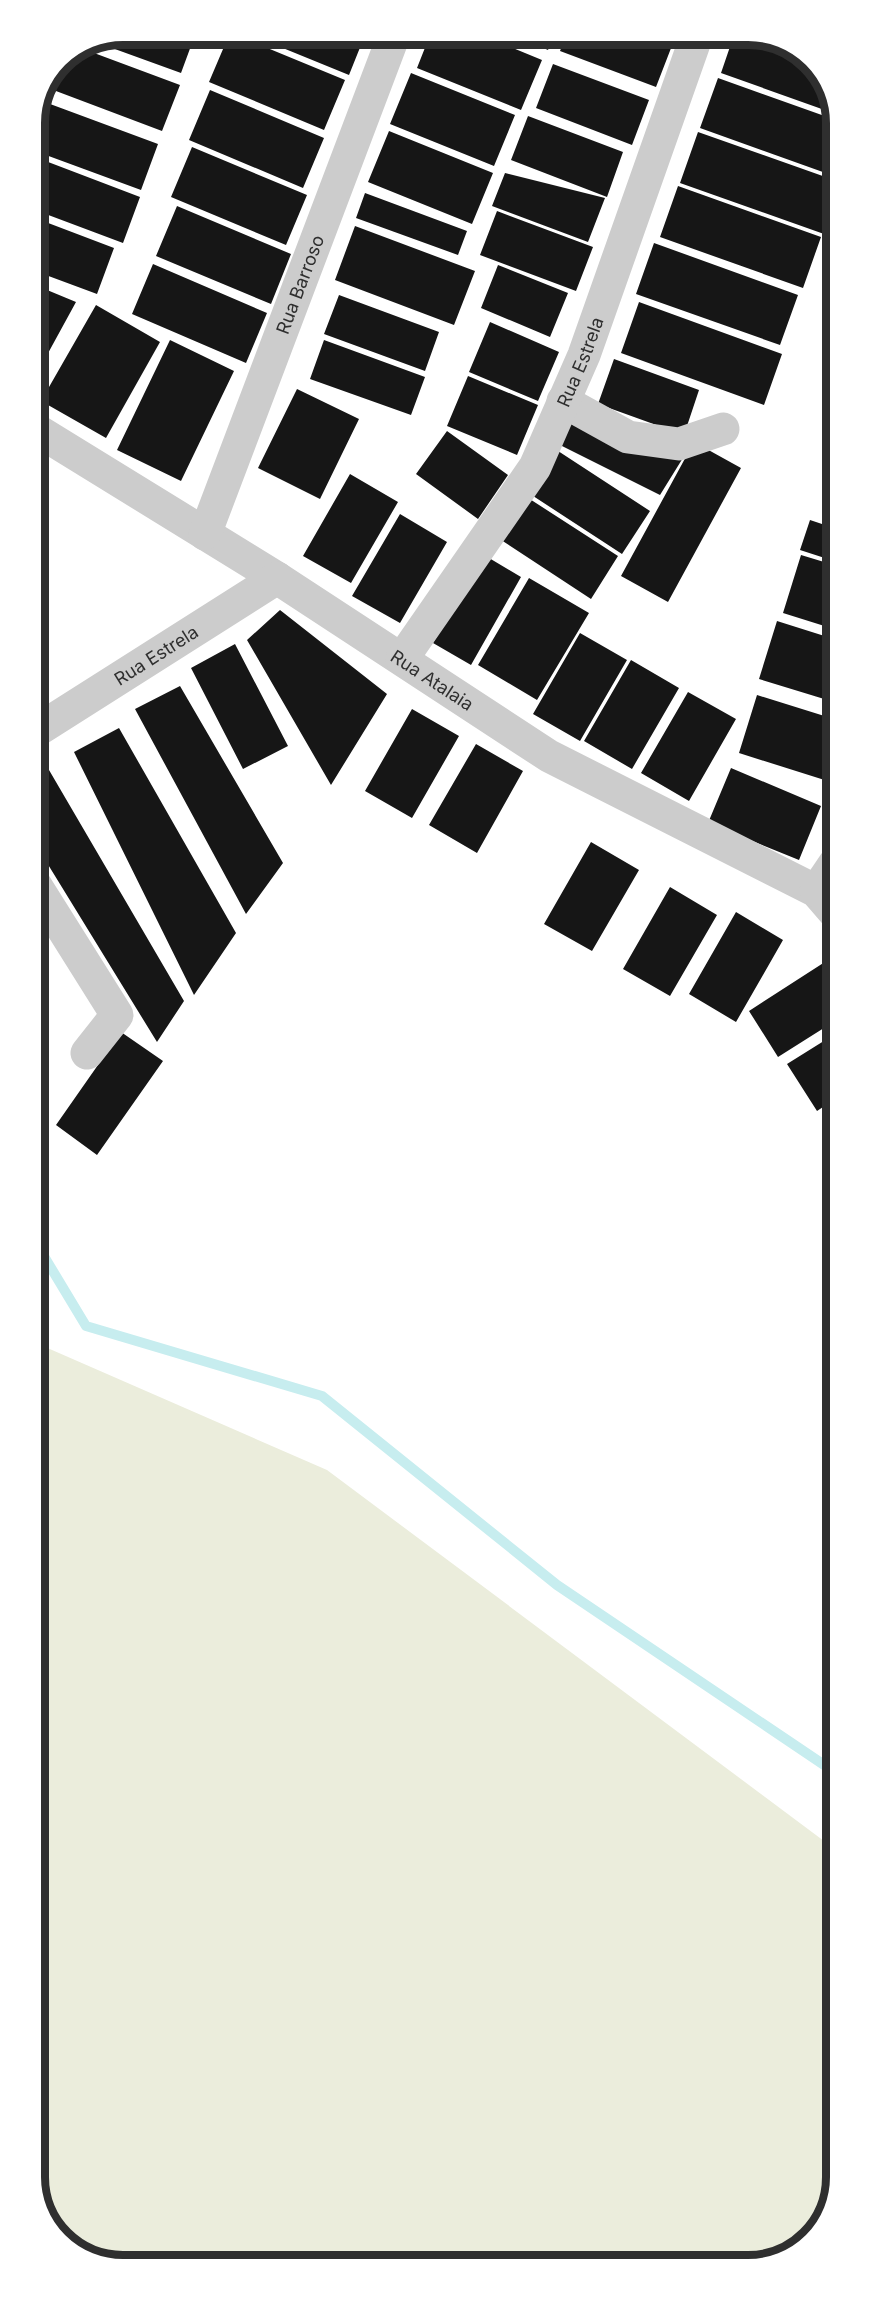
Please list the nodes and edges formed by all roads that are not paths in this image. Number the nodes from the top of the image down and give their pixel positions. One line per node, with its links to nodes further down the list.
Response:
1 (390, 45): 6 (street, Rua Barroso)
2 (693, 45): 3 (street, Rua Estrela)
3 (563, 401): 4 (street); 8 (street, Rua Estrela)
4 (723, 429)
5 (45, 435): 6 (street, Rua Atalaia)
6 (205, 534): 7 (street, Rua Atalaia)
7 (277, 578): 8 (street, Rua Atalaia); 9 (street, Rua Estrela)
8 (402, 659): 10 (street, Rua Atalaia)
9 (45, 725)
10 (826, 896)
11 (45, 900): 12 (street)
12 (87, 1053)

